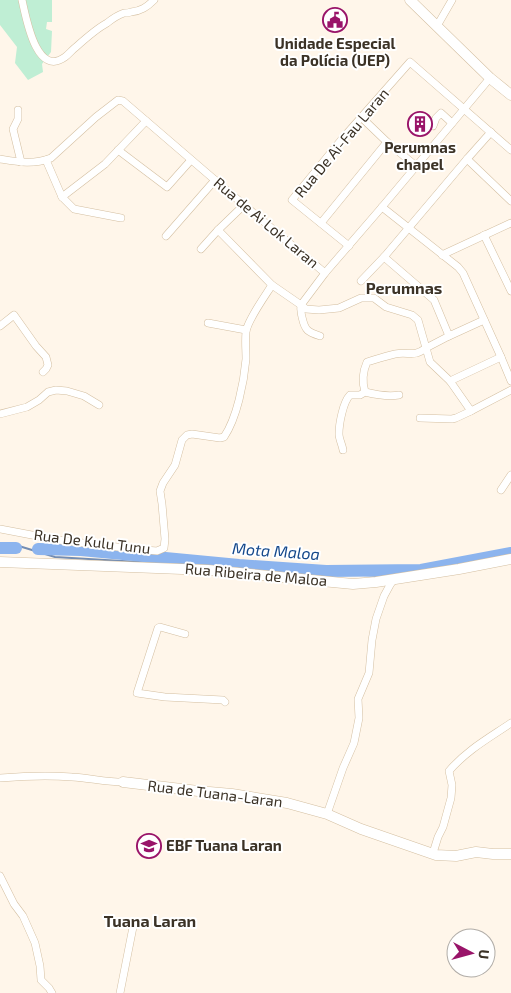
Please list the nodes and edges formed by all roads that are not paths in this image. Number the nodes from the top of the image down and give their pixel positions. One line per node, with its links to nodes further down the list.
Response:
1 (22, 0): 2 (street)
2 (154, 0)
3 (410, 0): 5 (street)
4 (452, 0): 5 (street)
5 (437, 26): 6 (street)
6 (490, 78): 7 (street); 8 (street, Rua de Ai Lok Laran)
7 (511, 96)
8 (463, 109): 10 (street, Rua De Ai-Fau Laran); 12 (street, Rua de Ai Lok Laran); 14 (street)
9 (18, 110): 22 (street)
10 (361, 117): 15 (street); 31 (street, Rua De Ai-Fau Laran)
11 (146, 121): 16 (street); 20 (street, Rua de Ai Lok Laran); 21 (street, Rua de Ai Lok Laran)
12 (452, 123): 13 (street); 23 (street, Rua de Ai Lok Laran)
13 (433, 126)
14 (491, 132): 17 (street); 19 (street)
15 (387, 142): 23 (street); 31 (street)
16 (118, 150): 21 (street); 25 (street)
17 (511, 150)
18 (0, 159): 22 (street)
19 (467, 159): 26 (street); 32 (street)
20 (46, 160): 22 (street); 25 (street)
21 (191, 160): 24 (street, Rua de Ai Lok Laran)
22 (21, 162)
23 (416, 166): 28 (street, Rua de Ai Lok Laran)
24 (214, 180): 27 (street, Rua de Ai Lok Laran); 35 (street)
25 (62, 197): 29 (street)
26 (511, 202)
27 (244, 205): 33 (street); 40 (street, Rua de Ai Lok Laran)
28 (382, 207): 32 (street); 36 (street, Rua de Ai Lok Laran)
29 (121, 218)
30 (511, 222): 34 (street)
31 (321, 223): 36 (street, Rua De Ai-Fau Laran)
32 (408, 228): 38 (street); 39 (street)
33 (218, 230): 37 (street); 42 (street)
34 (484, 235): 38 (street); 43 (street)
35 (166, 236)
36 (349, 246): 40 (street, Rua de Ai Lok Laran)
37 (201, 249)
38 (442, 254): 45 (street)
39 (384, 257): 41 (street); 50 (street)
40 (325, 273): 44 (street)
41 (361, 281)
42 (272, 285): 44 (street); 48 (street, Rua De Kulu Tunu)
43 (511, 291)
44 (301, 305): 49 (street); 51 (street)
45 (484, 320): 50 (street); 52 (street)
46 (208, 322): 48 (street)
47 (0, 326): 53 (street)
48 (246, 330): 67 (street, Rua De Kulu Tunu)
49 (320, 336)
50 (449, 336): 51 (street)
51 (426, 348): 55 (street); 58 (street)
52 (501, 356): 54 (street); 55 (street)
53 (43, 372)
54 (509, 373): 56 (street)
55 (450, 382): 61 (street)
56 (511, 382)
57 (511, 390): 61 (street)
58 (365, 392): 59 (street); 64 (street)
59 (400, 395)
60 (99, 405): 62 (street)
61 (472, 411): 63 (street)
62 (0, 414)
63 (420, 418)
64 (343, 450)
65 (511, 475): 66 (street)
66 (501, 490)
67 (0, 529)
68 (511, 559): 70 (street, Rua Ribeira de Maloa)
69 (0, 562): 70 (street, Rua Ribeira de Maloa)
70 (394, 578): 76 (street)
71 (185, 634): 72 (street)
72 (225, 702)
73 (511, 723): 77 (street)
74 (0, 778): 75 (street, Rua de Tuana-Laran)
75 (123, 782): 76 (street, Rua de Tuana-Laran)
76 (327, 814): 77 (street, Rua de Tuana-Laran)
77 (433, 853): 78 (street, Rua de Tuana-Laran)
78 (511, 854)
79 (0, 876): 81 (street)
80 (134, 922): 82 (street)
81 (52, 993)
82 (120, 993)

